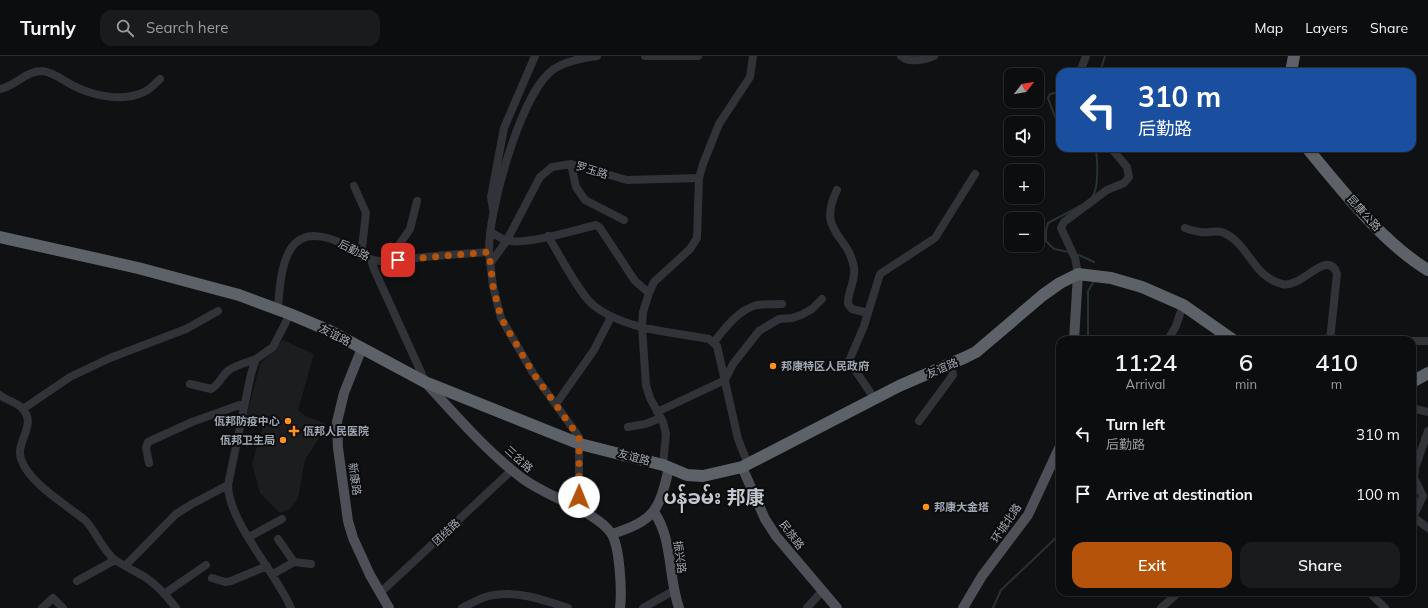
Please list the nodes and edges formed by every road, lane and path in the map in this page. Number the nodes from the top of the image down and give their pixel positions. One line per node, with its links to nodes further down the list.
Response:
1 (534, 56): 22 (street)
2 (593, 56): 22 (street)
3 (644, 56): 4 (street)
4 (698, 56)
5 (753, 56): 18 (street)
6 (901, 56): 7 (street)
7 (934, 56)
8 (1086, 56): 10 (street)
9 (1294, 56): 11 (highway)
10 (1082, 68)
11 (1292, 68)
12 (160, 80): 13 (street)
13 (0, 89)
14 (1114, 152): 35 (street)
15 (1310, 152): 34 (highway, 昆康公路)
16 (571, 164): 18 (street, 罗玉路); 23 (street); 28 (street, 罗玉路)
17 (975, 174): 42 (street)
18 (699, 178): 36 (street)
19 (354, 186): 30 (street)
20 (837, 190): 42 (street)
21 (417, 200): 32 (street)
22 (494, 212): 25 (street)
23 (624, 220)
24 (1185, 228): 49 (street)
25 (490, 232): 28 (street); 29 (street)
26 (548, 236): 28 (street); 36 (street); 44 (street)
27 (0, 237): 40 (highway, 友谊路)
28 (506, 240): 33 (street, 罗玉路)
29 (489, 252): 32 (street, 后勤路); 33 (street)
30 (361, 256): 31 (street, 后勤路); 40 (street, 后勤路)
31 (371, 260): 32 (street, 后勤路); 59 (street)
32 (388, 261)
33 (490, 264): 64 (street)
34 (1428, 270)
35 (1078, 274): 39 (highway); 46 (main road); 55 (highway, 友谊路)
36 (649, 292): 45 (street)
37 (822, 299): 57 (street)
38 (782, 304): 52 (street)
39 (1183, 305): 47 (street); 48 (highway)
40 (278, 308): 43 (highway, 友谊路)
41 (218, 311): 65 (street)
42 (868, 313): 62 (street)
43 (290, 314): 53 (highway, 友谊路); 54 (street)
44 (611, 317): 45 (street); 64 (street)
45 (642, 327): 52 (street); 68 (street)
46 (1074, 336)
47 (1170, 336)
48 (1227, 336)
49 (1330, 336)
50 (1416, 341): 51 (street)
51 (1428, 341)
52 (714, 342): 57 (street)
53 (362, 348): 59 (highway, 友谊路); 101 (main road, 新康路)
54 (256, 358): 60 (street); 63 (street)
55 (951, 364): 62 (highway, 友谊路); 69 (street)
56 (1428, 373): 58 (highway)
57 (725, 380): 68 (street); 77 (street)
58 (1416, 380)
59 (425, 382): 72 (highway, 友谊路); 78 (main road, 三岔路)
60 (190, 384)
61 (0, 395): 65 (street)
62 (874, 398): 77 (highway, 友谊路)
63 (245, 403): 74 (street); 80 (street)
64 (556, 404): 72 (street)
65 (23, 409): 90 (street)
66 (1416, 409): 67 (street)
67 (1428, 412)
68 (659, 415): 70 (street); 76 (street)
69 (919, 422)
70 (628, 427)
71 (1428, 431): 75 (street)
72 (580, 444): 76 (highway, 友谊路); 82 (street)
73 (1056, 455): 117 (main road, 环城北路)
74 (149, 463)
75 (1416, 465)
76 (666, 466): 77 (highway, 友谊路); 83 (main road)
77 (745, 466): 99 (main road, 民族路)
78 (512, 470): 82 (main road, 三岔路); 101 (street, 团结路)
79 (1416, 483): 81 (street)
80 (228, 485): 88 (street); 94 (street)
81 (1416, 509)
82 (579, 510): 87 (main road, 三岔路)
83 (654, 512): 87 (main road); 100 (main road, 振兴路)
84 (282, 519): 88 (street)
85 (1416, 520): 86 (street)
86 (1428, 528)
87 (612, 534): 112 (main road)
88 (249, 537): 95 (street)
89 (278, 538): 91 (street)
90 (115, 560): 94 (street); 98 (street)
91 (294, 562): 92 (street); 96 (street)
92 (311, 564)
93 (206, 565): 102 (street)
94 (126, 566): 102 (street)
95 (267, 566): 96 (street); 97 (street)
96 (273, 574): 108 (street)
97 (212, 578)
98 (77, 581)
99 (824, 590): 115 (street); 116 (main road, 民族路)
100 (673, 591): 113 (street); 114 (main road, 振兴路)
101 (380, 593): 109 (main road, 新康路)
102 (164, 594): 107 (street)
103 (1174, 596): 118 (street)
104 (1373, 596): 119 (street)
105 (42, 608): 106 (street)
106 (63, 608)
107 (176, 608)
108 (292, 608)
109 (389, 608)
110 (462, 608): 111 (street)
111 (568, 608)
112 (620, 608)
113 (643, 608)
114 (679, 608)
115 (807, 608)
116 (837, 608)
117 (963, 608)
118 (1161, 608)
119 (1385, 608)

